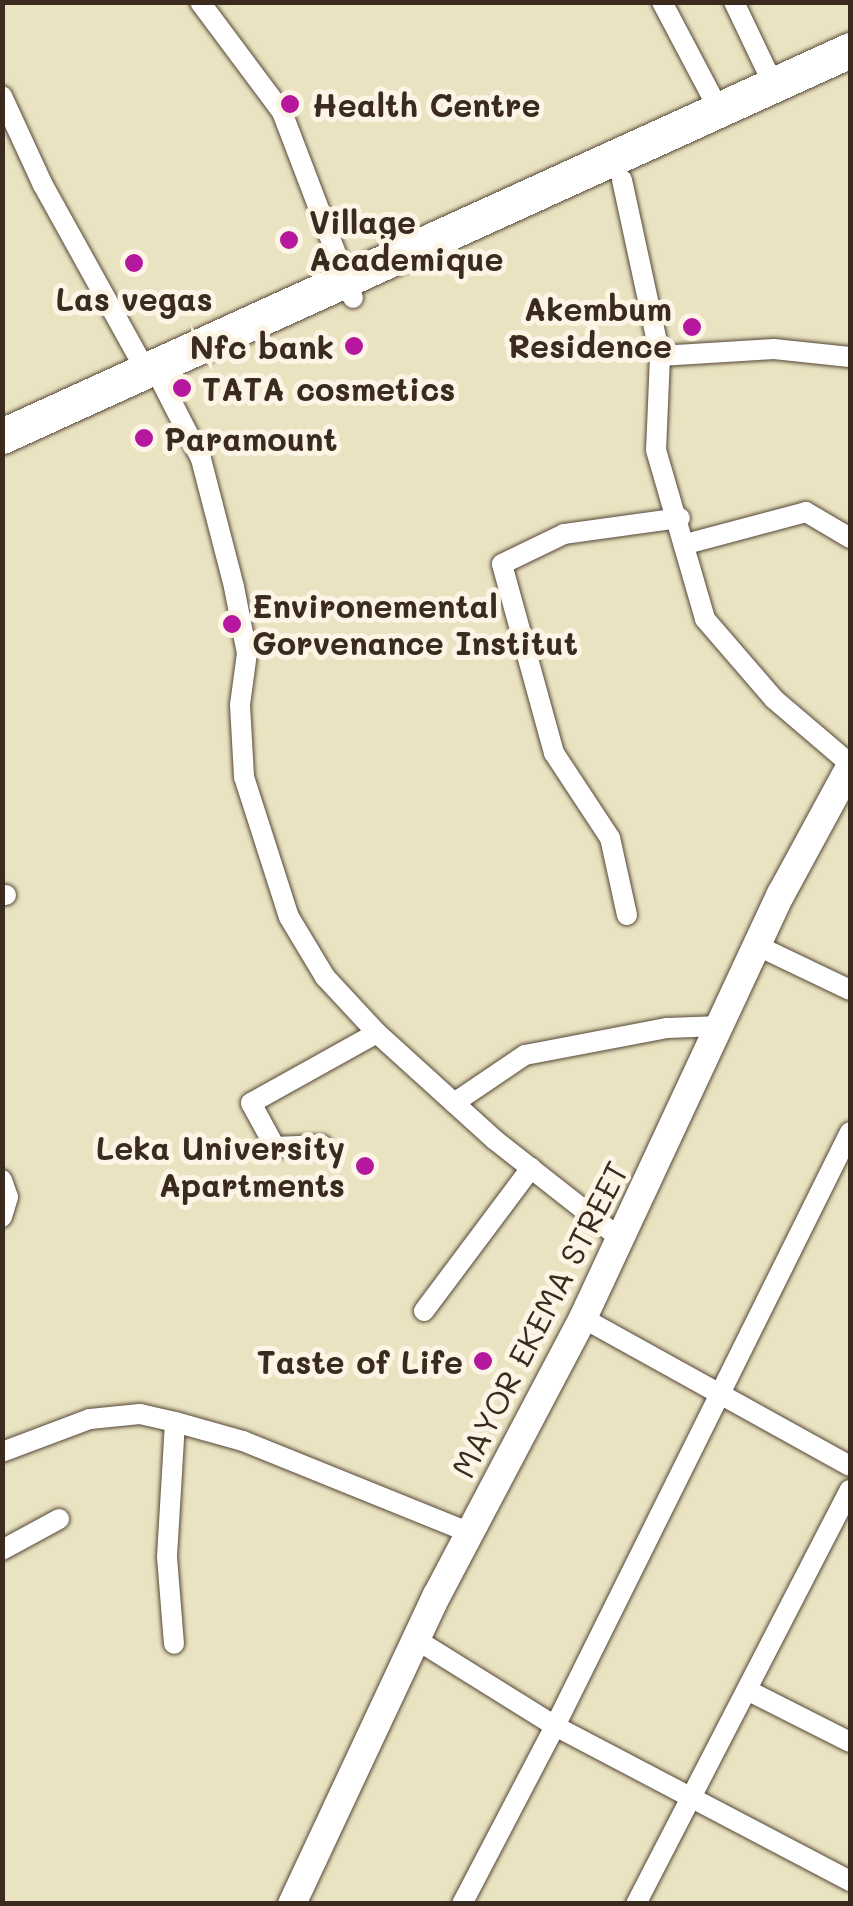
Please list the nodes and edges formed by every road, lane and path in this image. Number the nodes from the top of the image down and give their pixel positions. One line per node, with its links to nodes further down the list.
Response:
1 (200, 2): 10 (street)
2 (662, 2): 8 (street)
3 (734, 2): 6 (street)
4 (850, 50): 6 (highway)
5 (850, 72): 9 (highway)
6 (775, 88): 8 (highway)
7 (2, 96): 13 (street)
8 (720, 112): 10 (highway)
9 (622, 180): 10 (highway); 11 (street)
10 (348, 290): 13 (highway)
11 (660, 356): 12 (street); 16 (street)
12 (850, 357)
13 (155, 378): 14 (highway); 15 (highway); 24 (street)
14 (2, 436)
15 (2, 456)
16 (680, 518): 18 (street); 20 (street)
17 (850, 538): 18 (street)
18 (686, 544): 19 (street)
19 (850, 766): 21 (street, MAYOR EKEMA STREET)
20 (627, 915)
21 (756, 945): 22 (street); 23 (street, MAYOR EKEMA STREET)
22 (850, 990)
23 (722, 1026): 25 (street); 31 (street, MAYOR EKEMA STREET)
24 (377, 1033): 25 (street); 27 (street)
25 (454, 1103): 28 (street)
26 (850, 1132): 34 (street)
27 (322, 1145)
28 (530, 1168): 31 (street); 32 (street)
29 (2, 1180): 30 (street)
30 (2, 1218)
31 (621, 1239): 33 (street, MAYOR EKEMA STREET)
32 (424, 1311)
33 (584, 1318): 34 (street); 40 (street, MAYOR EKEMA STREET)
34 (722, 1396): 37 (street); 45 (street)
35 (175, 1422): 36 (street); 40 (street); 43 (street)
36 (2, 1452)
37 (850, 1466)
38 (850, 1490): 44 (street)
39 (59, 1520): 41 (street)
40 (471, 1534): 42 (street, MAYOR EKEMA STREET)
41 (2, 1550)
42 (417, 1640): 45 (street); 49 (street, MAYOR EKEMA STREET)
43 (174, 1644)
44 (747, 1690): 46 (street); 47 (street)
45 (555, 1726): 47 (street); 50 (street)
46 (850, 1742)
47 (691, 1800): 48 (street); 51 (street)
48 (850, 1880)
49 (292, 1904)
50 (462, 1904)
51 (636, 1904)

